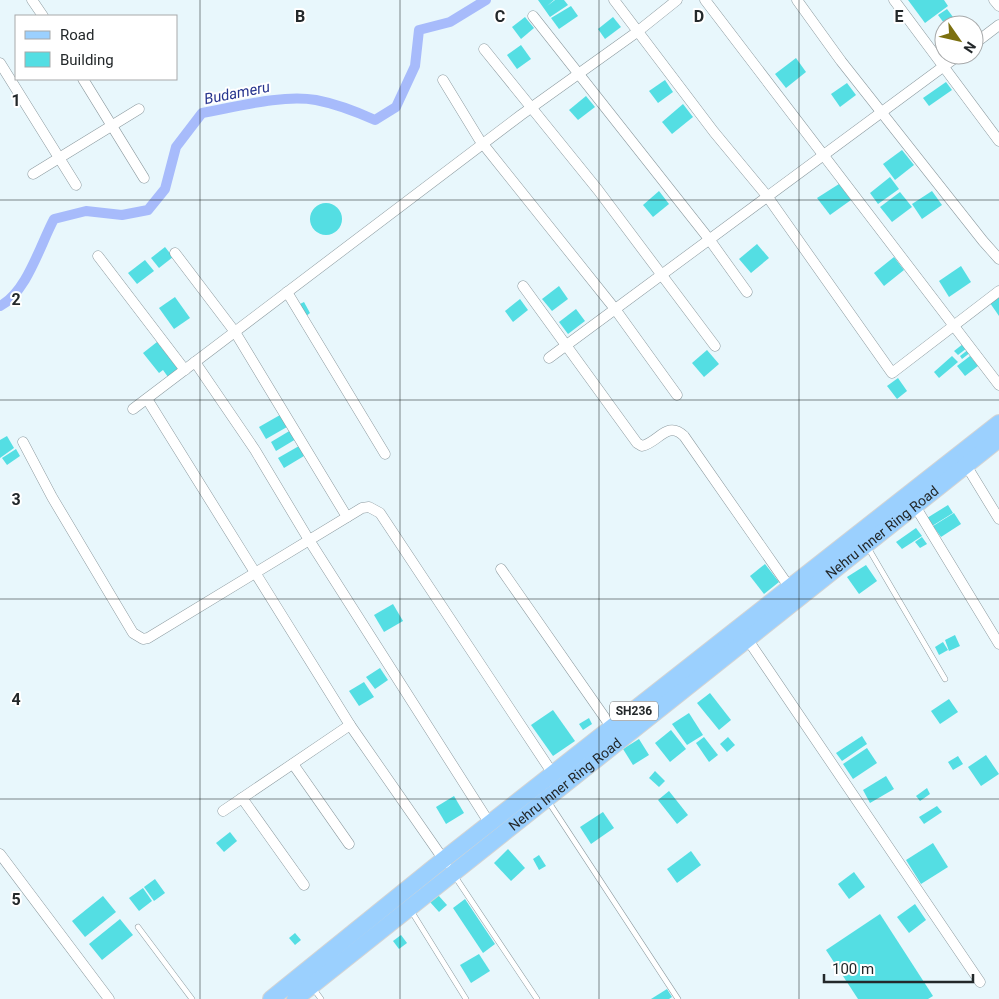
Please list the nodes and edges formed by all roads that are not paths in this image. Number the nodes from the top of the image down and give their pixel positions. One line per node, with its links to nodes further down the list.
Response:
1 (32, 0): 9 (street)
2 (614, 0): 12 (street)
3 (677, 0): 12 (street)
4 (705, 0): 27 (street)
5 (797, 0): 23 (street)
6 (894, 0): 17 (street)
7 (994, 0): 8 (street)
8 (999, 6)
9 (42, 15)
10 (533, 16): 18 (street)
11 (999, 25): 13 (street)
12 (637, 32): 18 (street); 32 (street)
13 (984, 36)
14 (484, 49): 21 (street)
15 (0, 63): 28 (street)
16 (946, 65): 17 (street)
17 (943, 67): 23 (street); 25 (street)
18 (579, 73): 21 (street); 33 (street)
19 (84, 80): 24 (street)
20 (443, 80): 26 (street)
21 (531, 107): 26 (street); 37 (street)
22 (139, 109): 24 (street)
23 (883, 111): 27 (street); 36 (street)
24 (112, 125): 28 (street); 30 (street)
25 (999, 141)
26 (483, 144): 40 (street); 42 (street)
27 (824, 155): 32 (street); 43 (street)
28 (59, 159): 29 (street); 31 (street)
29 (33, 174)
30 (144, 178)
31 (76, 185)
32 (767, 196): 33 (street); 43 (street)
33 (708, 239): 37 (street); 41 (street)
34 (175, 253): 44 (street)
35 (98, 256): 49 (street)
36 (999, 259)
37 (662, 273): 42 (street); 46 (street)
38 (523, 286): 45 (street)
39 (999, 291): 43 (street)
40 (287, 292): 44 (street); 57 (street)
41 (747, 292)
42 (615, 308): 45 (street); 51 (street)
43 (953, 325): 50 (street)
44 (235, 332): 48 (street); 60 (street)
45 (567, 345): 47 (street); 66 (street)
46 (715, 346)
47 (549, 358)
48 (196, 362): 49 (street); 62 (street)
49 (185, 370): 52 (street)
50 (999, 385)
51 (676, 395)
52 (147, 399): 53 (street); 65 (street)
53 (133, 409)
54 (999, 424): 66 (main road, SH236)
55 (999, 439): 58 (main road, Nehru Inner Ring Road / SH236)
56 (23, 442): 65 (street)
57 (385, 454)
58 (966, 465): 59 (main road, Nehru Inner Ring Road / SH236); 61 (street)
59 (915, 506): 63 (main road, Nehru Inner Ring Road / SH236); 68 (street)
60 (347, 517): 62 (street); 73 (street)
61 (999, 519)
62 (309, 540): 65 (street); 77 (street)
63 (867, 546): 67 (main road, Nehru Inner Ring Road / SH236); 69 (lane)
64 (501, 569): 71 (street)
65 (255, 573): 70 (street)
66 (790, 588): 71 (main road, SH236)
67 (748, 640): 75 (main road, Nehru Inner Ring Road / SH236); 85 (street)
68 (999, 644)
69 (945, 679)
70 (350, 726): 72 (street); 80 (street)
71 (612, 728): 73 (main road, SH236)
72 (293, 764): 74 (street); 78 (street)
73 (553, 774): 77 (main road, SH236)
74 (242, 798): 76 (street); 82 (street)
75 (547, 799): 81 (main road, Nehru Inner Ring Road / SH236); 94 (lane)
76 (223, 811)
77 (490, 824): 80 (main road, SH236)
78 (349, 844)
79 (0, 854): 87 (street)
80 (443, 860): 81 (street); 89 (main road, SH236)
81 (454, 874): 83 (main road, Nehru Inner Ring Road / SH236); 93 (lane)
82 (304, 885)
83 (410, 909): 86 (main road, Nehru Inner Ring Road / SH236); 92 (lane)
84 (138, 927): 88 (lane)
85 (980, 982)
86 (312, 985): 90 (main road, Nehru Inner Ring Road / SH236); 91 (lane)
87 (110, 999)
88 (192, 999)
89 (271, 999)
90 (295, 999)
91 (321, 999)
92 (466, 999)
93 (537, 999)
94 (678, 999)

